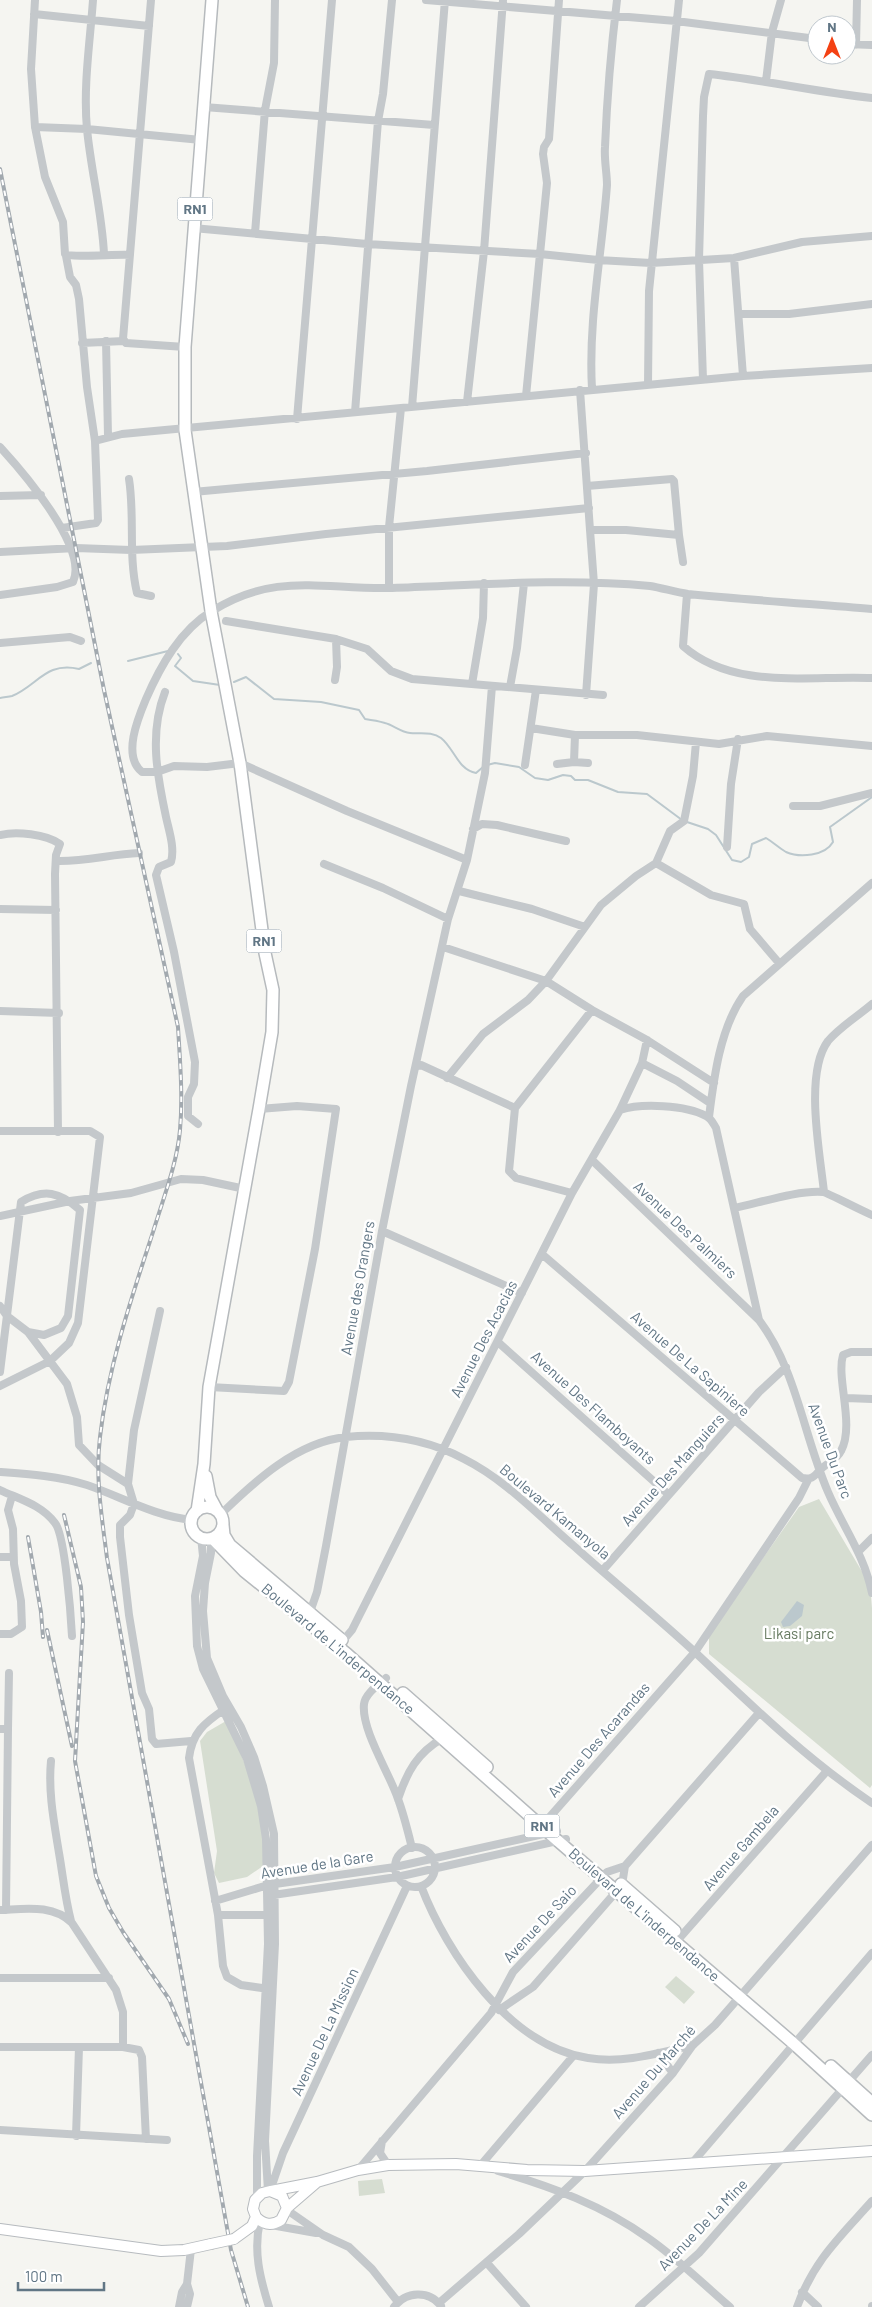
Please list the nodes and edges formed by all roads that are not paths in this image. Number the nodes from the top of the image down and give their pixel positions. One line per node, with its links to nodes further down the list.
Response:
1 (35, 0): 17 (street)
2 (93, 0): 20 (street)
3 (151, 0): 22 (street)
4 (212, 0): 29 (highway, RN1)
5 (275, 0): 30 (street)
6 (332, 0): 31 (street)
7 (392, 0): 32 (street)
8 (426, 0): 14 (street)
9 (559, 0): 16 (street)
10 (617, 0): 18 (street)
11 (679, 0): 21 (street)
12 (781, 0): 23 (street)
13 (857, 0): 19 (street)
14 (445, 1): 15 (street); 33 (street)
15 (502, 4): 16 (street); 44 (street)
16 (558, 11): 18 (street); 46 (street)
17 (34, 14): 20 (street); 34 (street)
18 (615, 15): 21 (street); 50 (street)
19 (857, 15)
20 (92, 20): 22 (street); 35 (street)
21 (676, 21): 23 (street); 52 (street)
22 (149, 26): 36 (street)
23 (772, 32): 24 (street); 27 (street)
24 (807, 37)
25 (857, 45): 26 (street)
26 (872, 45)
27 (766, 81): 28 (street); 51 (street)
28 (872, 98)
29 (204, 107): 30 (street); 37 (highway, RN1)
30 (265, 110): 31 (street); 39 (street)
31 (323, 116): 32 (street); 41 (street)
32 (378, 121): 33 (street); 42 (street)
33 (434, 125): 43 (street)
34 (35, 127): 35 (street); 48 (street)
35 (87, 129): 36 (street); 45 (street)
36 (139, 135): 37 (street); 47 (street)
37 (201, 140): 38 (highway, RN1)
38 (193, 228): 39 (street); 58 (highway, RN1)
39 (255, 233): 41 (street)
40 (872, 236): 49 (street)
41 (312, 239): 42 (street); 70 (street)
42 (367, 244): 43 (street); 69 (street)
43 (424, 248): 44 (street); 67 (street)
44 (484, 251): 46 (street); 66 (street)
45 (104, 254): 47 (street); 48 (street)
46 (540, 254): 50 (street); 65 (street)
47 (130, 255): 56 (street)
48 (66, 256): 57 (street)
49 (734, 258): 51 (street); 54 (street)
50 (598, 260): 52 (street); 63 (street)
51 (699, 260): 52 (street); 61 (street)
52 (651, 263): 62 (street)
53 (872, 304): 54 (street)
54 (739, 314): 60 (street)
55 (106, 341): 56 (street); 57 (street); 72 (street)
56 (124, 341): 58 (street)
57 (82, 343): 73 (street)
58 (185, 347): 71 (highway, RN1)
59 (872, 368): 60 (street)
60 (742, 376): 61 (street)
61 (703, 380): 62 (street)
62 (648, 384): 63 (street)
63 (592, 389): 64 (street)
64 (580, 390): 65 (street); 75 (street)
65 (526, 396): 66 (street)
66 (467, 402): 67 (street)
67 (412, 407): 68 (street)
68 (401, 408): 69 (street); 76 (street)
69 (355, 412): 70 (street)
70 (297, 419): 71 (street)
71 (185, 430): 72 (street); 79 (highway, RN1)
72 (108, 436): 73 (street)
73 (95, 440): 84 (street)
74 (0, 447): 80 (street)
75 (586, 453): 76 (street); 78 (street)
76 (396, 474): 79 (street); 83 (street)
77 (130, 479): 89 (street)
78 (588, 486): 82 (street); 86 (street)
79 (193, 492): 87 (highway, RN1)
80 (41, 495): 81 (street); 84 (street)
81 (0, 496)
82 (589, 508): 83 (street); 85 (street)
83 (389, 527): 87 (street); 95 (street)
84 (62, 528): 88 (street)
85 (590, 530): 86 (street); 94 (street)
86 (679, 534): 91 (street)
87 (202, 548): 89 (street); 100 (highway, RN1)
88 (72, 549): 89 (street); 90 (street); 97 (street)
89 (131, 550): 98 (street)
90 (0, 552)
91 (683, 562)
92 (484, 583): 93 (street); 95 (street); 107 (street)
93 (524, 583): 94 (street); 109 (street)
94 (594, 584): 96 (street); 112 (street)
95 (389, 588): 100 (street)
96 (687, 594): 99 (street); 105 (street)
97 (0, 596)
98 (151, 596)
99 (872, 609)
100 (211, 611): 120 (highway, RN1); 124 (street)
101 (226, 621): 102 (street)
102 (336, 640): 106 (street); 107 (street)
103 (82, 641): 104 (street)
104 (0, 643)
105 (872, 678)
106 (335, 680)
107 (472, 684): 108 (street)
108 (492, 686): 109 (street); 127 (street, Avenue des Orangers)
109 (510, 688): 110 (street)
110 (536, 690): 112 (street); 114 (street)
111 (166, 692): 124 (street)
112 (586, 695): 113 (street)
113 (603, 695)
114 (530, 728): 115 (street); 123 (street)
115 (575, 735): 117 (street); 119 (street)
116 (738, 739): 117 (street); 118 (street); 130 (street)
117 (696, 742): 134 (street)
118 (872, 746)
119 (574, 762): 121 (street); 122 (street)
120 (240, 763): 124 (street); 132 (street); 156 (highway, RN1)
121 (588, 763)
122 (557, 764)
123 (525, 765)
124 (157, 772): 159 (street)
125 (872, 793): 126 (street)
126 (794, 806)
127 (473, 830): 129 (street); 132 (street, Avenue des Orangers)
128 (0, 835): 133 (street)
129 (566, 841)
130 (727, 847)
131 (139, 853): 133 (street)
132 (467, 860): 137 (street, Avenue des Orangers)
133 (56, 861): 139 (street)
134 (656, 863): 141 (street); 143 (street)
135 (324, 864): 140 (street)
136 (872, 883): 143 (street)
137 (459, 891): 140 (street, Avenue des Orangers); 141 (street)
138 (0, 909): 139 (street)
139 (56, 910): 148 (street)
140 (448, 919): 142 (street, Avenue des Orangers)
141 (585, 927): 144 (street)
142 (443, 947): 144 (street); 151 (street, Avenue des Orangers)
143 (779, 963): 153 (street)
144 (546, 980): 146 (street); 152 (street)
145 (872, 1004): 164 (street)
146 (592, 1010): 149 (street); 155 (street)
147 (0, 1011): 148 (street)
148 (59, 1014): 161 (street)
149 (647, 1040): 150 (street, Avenue Des Acacias); 153 (street)
150 (642, 1063): 154 (street); 157 (street, Avenue Des Acacias)
151 (418, 1066): 152 (street); 172 (street, Avenue des Orangers)
152 (447, 1078): 155 (street)
153 (714, 1083): 154 (street)
154 (710, 1103): 158 (street)
155 (515, 1108): 165 (street)
156 (259, 1109): 163 (highway, RN1); 186 (street)
157 (620, 1110): 158 (street); 162 (street, Avenue Des Acacias)
158 (709, 1117): 168 (street)
159 (198, 1124)
160 (0, 1131): 161 (street)
161 (58, 1132): 166 (street)
162 (592, 1161): 165 (street, Avenue Des Acacias); 178 (street, Avenue Des Palmiers)
163 (245, 1189): 166 (street); 186 (highway, RN1)
164 (824, 1192): 168 (street); 171 (street)
165 (572, 1193): 173 (street, Avenue Des Acacias)
166 (93, 1199): 167 (street); 182 (street)
167 (70, 1201): 169 (street); 169 (street); 179 (street)
168 (734, 1208): 178 (street)
169 (20, 1212): 170 (street); 177 (street)
170 (0, 1216)
171 (872, 1216)
172 (382, 1231): 174 (street); 190 (street, Avenue des Orangers)
173 (543, 1254): 174 (street, Avenue Des Acacias); 189 (street, Avenue De La Sapiniere)
174 (522, 1293): 180 (street, Avenue Des Acacias)
175 (0, 1306): 177 (street)
176 (160, 1311): 196 (street)
177 (7, 1316): 179 (street); 184 (street)
178 (759, 1320): 183 (street, Avenue Du Parc)
179 (28, 1332): 182 (street)
180 (499, 1342): 191 (street, Avenue Des Acacias); 198 (street, Avenue Des Flamboyants)
181 (872, 1352): 187 (street)
182 (50, 1361): 185 (street); 196 (street)
183 (786, 1367): 189 (street, Avenue Des Manguiers); 193 (street, Avenue Du Parc)
184 (0, 1372)
185 (0, 1386)
186 (209, 1387): 192 (highway, RN1)
187 (846, 1398): 188 (street); 193 (street)
188 (872, 1399)
189 (735, 1422): 195 (street, Avenue De La Sapiniere); 198 (street, Avenue Des Manguiers)
190 (345, 1438): 191 (street, Boulevard Kamanyola); 202 (street, Boulevard Kamanyola); 210 (street, Avenue des Orangers)
191 (442, 1449): 208 (street, Boulevard Kamanyola); 213 (street, Avenue Des Acacias)
192 (204, 1464): 201 (highway, RN1); 202 (highway, RN1)
193 (820, 1470): 195 (street); 205 (street, Avenue Du Parc)
194 (0, 1472): 200 (street)
195 (808, 1480): 214 (street, Avenue Des Acarandas)
196 (128, 1484): 200 (street)
197 (0, 1490): 199 (street)
198 (668, 1494): 208 (street, Avenue Des Manguiers)
199 (12, 1496): 207 (street); 212 (street)
200 (134, 1504): 201 (street); 221 (street)
201 (194, 1516): 202 (highway); 203 (highway)
202 (220, 1516): 203 (highway); 210 (highway, Boulevard de L'inderpendance / RN1)
203 (208, 1538): 210 (highway, Boulevard de L'inderpendance / RN1); 217 (street)
204 (872, 1538): 205 (street)
205 (859, 1551): 209 (street, Avenue Du Parc)
206 (0, 1557): 207 (street)
207 (13, 1557): 211 (street)
208 (603, 1570): 214 (street, Boulevard Kamanyola)
209 (872, 1593)
210 (309, 1616): 213 (highway, Boulevard de L'inderpendance / RN1)
211 (0, 1634)
212 (72, 1636)
213 (341, 1643): 216 (highway, Boulevard de L'inderpendance / RN1)
214 (695, 1652): 218 (street, Boulevard Kamanyola); 226 (street, Avenue Des Acarandas)
215 (9, 1673): 219 (street)
216 (383, 1680): 220 (highway, Boulevard de L'inderpendance / RN1); 224 (street); 226 (highway, Boulevard de L'inderpendance / RN1)
217 (226, 1708): 221 (street); 236 (street)
218 (759, 1713): 223 (street, Boulevard Kamanyola); 231 (street)
219 (4, 1729): 242 (street)
220 (443, 1738): 224 (street); 227 (highway, Boulevard de L'inderpendance / RN1)
221 (191, 1741): 241 (street)
222 (50, 1761): 245 (street)
223 (826, 1772): 225 (street, Boulevard Kamanyola); 246 (street, Avenue Gambela)
224 (398, 1799): 229 (street)
225 (872, 1804)
226 (547, 1820): 227 (highway, Boulevard de L'inderpendance / RN1)
227 (558, 1836): 230 (street); 233 (street); 234 (highway, Boulevard de L'inderpendance / RN1)
228 (872, 1845): 251 (street, Avenue Du Marché)
229 (412, 1848): 230 (street); 232 (street)
230 (433, 1859): 232 (street, Avenue de la Gare); 233 (street)
231 (625, 1866): 234 (street, Avenue De Saio); 239 (street)
232 (395, 1867): 235 (street); 236 (street, Avenue de la Gare)
233 (435, 1870): 235 (street); 238 (street)
234 (604, 1875): 239 (highway, Boulevard de L'inderpendance / RN1); 252 (street, Avenue De Saio)
235 (397, 1877): 237 (street); 240 (street)
236 (272, 1884): 240 (street); 241 (street, Avenue de la Gare)
237 (407, 1886): 238 (street); 280 (street, Avenue De La Mission)
238 (421, 1886): 252 (street)
239 (619, 1888): 246 (highway, Boulevard de L'inderpendance / RN1); 253 (street)
240 (272, 1895): 244 (street)
241 (215, 1901): 243 (street)
242 (3, 1910): 245 (street)
243 (218, 1915): 244 (street); 250 (street)
244 (272, 1915): 250 (street)
245 (72, 1923): 249 (street)
246 (678, 1940): 251 (highway, Boulevard de L'inderpendance / RN1)
247 (872, 1953): 255 (street)
248 (0, 1978): 249 (street)
249 (108, 1978): 259 (street)
250 (269, 1989): 280 (street); 282 (street)
251 (742, 1995): 255 (highway, Boulevard de L'inderpendance / RN1); 256 (street, Avenue Du Marché)
252 (494, 2003): 253 (street); 254 (street, Avenue De Saio)
253 (502, 2009): 254 (street); 261 (street)
254 (491, 2013): 270 (street, Avenue De Saio)
255 (796, 2040): 264 (highway, Boulevard de L'inderpendance / RN1); 274 (street)
256 (693, 2045): 260 (street); 263 (street, Avenue Du Marché)
257 (0, 2047): 258 (street)
258 (79, 2047): 259 (street); 268 (street)
259 (123, 2047): 269 (street)
260 (658, 2053): 261 (street); 263 (street)
261 (574, 2055): 276 (street)
262 (872, 2055): 264 (street, Avenue De La Mine)
263 (673, 2073): 278 (street, Avenue Du Marché)
264 (846, 2085): 265 (highway, Boulevard de L'inderpendance / RN1); 266 (highway, Boulevard de L'inderpendance / RN1); 273 (street, Avenue De La Mine)
265 (872, 2103)
266 (872, 2115)
267 (0, 2130): 268 (street)
268 (76, 2136): 269 (street)
269 (146, 2139): 271 (street)
270 (382, 2139): 275 (street); 277 (street, Avenue De Saio)
271 (167, 2140)
272 (872, 2151): 273 (main road)
273 (783, 2159): 274 (main road); 290 (street, Avenue De La Mine)
274 (693, 2162): 278 (main road)
275 (388, 2165): 276 (main road); 277 (main road)
276 (480, 2166): 278 (main road); 281 (street)
277 (358, 2170): 279 (main road)
278 (586, 2170): 281 (street, Avenue Du Marché)
279 (317, 2182): 280 (main road); 284 (main road)
280 (269, 2191): 282 (main road); 284 (main road)
281 (564, 2192): 289 (street, Avenue Du Marché); 290 (street)
282 (257, 2197): 285 (main road)
283 (872, 2201): 292 (street)
284 (287, 2209): 285 (main road); 287 (street)
285 (260, 2220): 287 (street); 288 (main road, bridge); 293 (street)
286 (0, 2229): 288 (main road)
287 (323, 2235): 294 (street)
288 (192, 2249): 291 (street)
289 (487, 2263): 295 (street, Avenue Du Marché); 298 (street)
290 (684, 2268): 299 (street, Avenue De La Mine); 300 (street)
291 (187, 2284): 296 (street); 297 (street)
292 (802, 2292): 301 (street); 302 (street)
293 (268, 2303)
294 (396, 2305): 295 (street)
295 (441, 2305)
296 (179, 2307)
297 (187, 2307)
298 (526, 2307)
299 (639, 2307)
300 (730, 2307)
301 (797, 2307)
302 (818, 2307)

